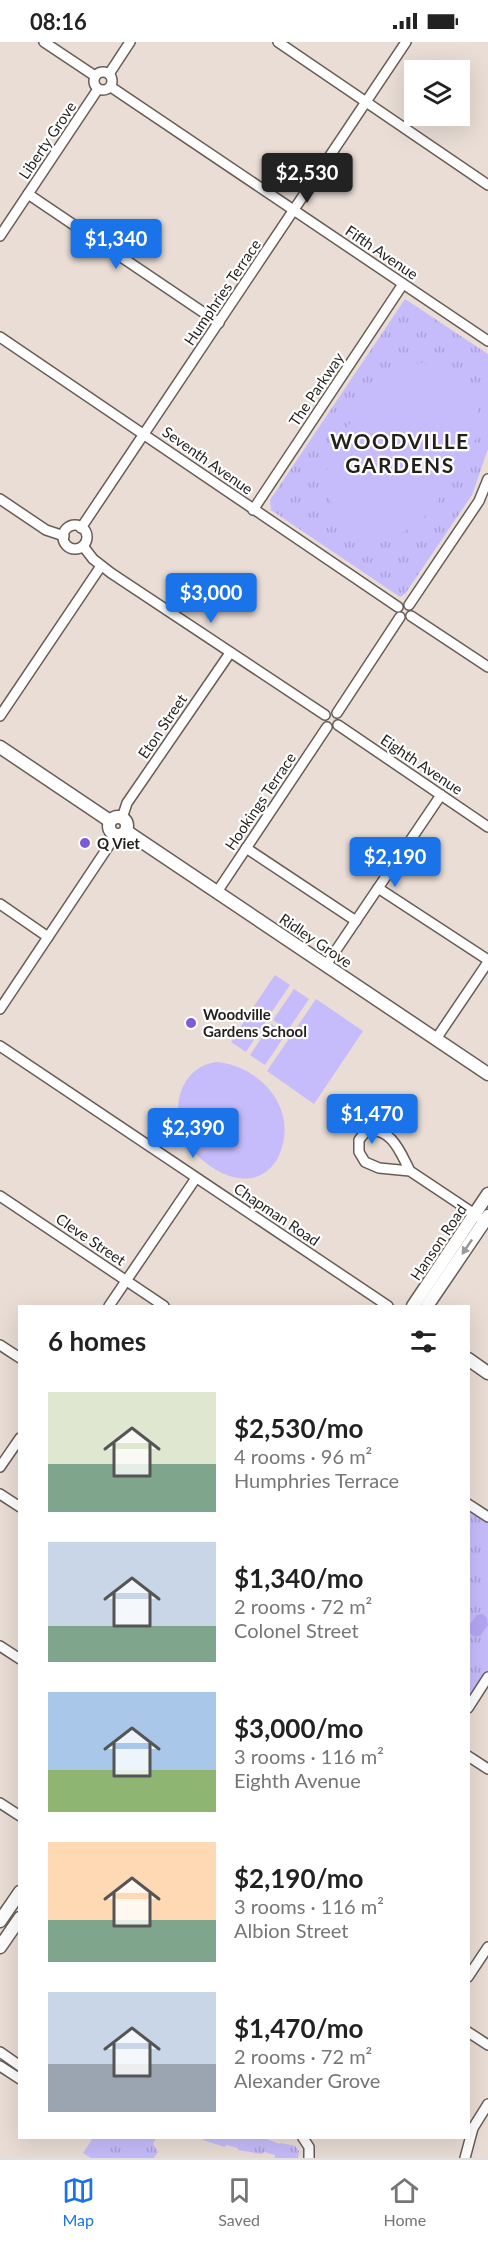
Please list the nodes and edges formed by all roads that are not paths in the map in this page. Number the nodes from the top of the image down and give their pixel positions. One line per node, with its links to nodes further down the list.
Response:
1 (44, 42): 6 (street)
2 (130, 42): 5 (street)
3 (278, 42): 9 (street)
4 (406, 42): 9 (street, Humphries Terrace)
5 (109, 74): 6 (street); 7 (street)
6 (95, 76): 8 (street)
7 (111, 87): 8 (street); 12 (street, Fifth Avenue)
8 (98, 90): 11 (street, Liberty Grove)
9 (366, 102): 10 (street); 12 (street, Humphries Terrace)
10 (488, 185)
11 (28, 194): 13 (street, Liberty Grove); 15 (street)
12 (294, 211): 14 (street, Fifth Avenue); 15 (street, Humphries Terrace)
13 (0, 236)
14 (403, 284): 17 (street, Fifth Avenue); 23 (street, The Parkway)
15 (219, 323): 18 (street, Humphries Terrace)
16 (0, 337): 18 (street, Seventh Avenue)
17 (488, 341)
18 (144, 434): 23 (street, Seventh Avenue); 24 (street, Humphries Terrace)
19 (488, 479): 21 (street)
20 (0, 500): 25 (street)
21 (479, 501): 22 (street); 28 (street)
22 (488, 506)
23 (253, 510): 29 (street, Seventh Avenue)
24 (81, 528): 25 (street); 26 (street)
25 (64, 536): 26 (street)
26 (83, 546): 27 (street)
27 (101, 566): 32 (street); 36 (street)
28 (409, 605): 29 (street); 30 (street)
29 (398, 607): 31 (street)
30 (411, 615): 31 (street); 33 (street)
31 (400, 617): 34 (street)
32 (230, 653): 35 (street); 41 (street, Eton Street)
33 (488, 667)
34 (337, 713): 35 (street); 37 (street)
35 (325, 715): 38 (street)
36 (0, 716)
37 (339, 725): 38 (street); 40 (street, Eighth Avenue)
38 (327, 727): 44 (street, Hookings Terrace)
39 (0, 747): 41 (street)
40 (441, 795): 42 (street, Eighth Avenue); 45 (street)
41 (116, 819): 43 (street)
42 (488, 826)
43 (120, 833): 46 (street, Ridley Grove); 49 (street)
44 (246, 848): 46 (street, Hookings Terrace); 48 (street)
45 (378, 888): 48 (street); 50 (street)
46 (217, 892): 51 (street, Ridley Grove)
47 (0, 904): 49 (street)
48 (356, 921): 51 (street)
49 (48, 936): 52 (street)
50 (488, 961): 53 (street)
51 (326, 965): 53 (street, Ridley Grove)
52 (0, 1009)
53 (436, 1039): 55 (street, Ridley Grove)
54 (0, 1046): 57 (street, Chapman Road)
55 (488, 1074)
56 (410, 1171): 56 (street); 60 (street)
57 (196, 1178): 61 (street); 64 (street, Chapman Road)
58 (488, 1194): 60 (street, Hanson Road)
59 (0, 1196): 61 (street, Cleve Street)
60 (482, 1217): 65 (street, Hanson Road); 66 (street, Hanson Road, one-way to 66)
61 (126, 1281): 62 (street); 63 (street, Cleve Street)
62 (110, 1305)
63 (162, 1305)
64 (386, 1305)
65 (413, 1305)
66 (429, 1305)
67 (0, 1345): 68 (street)
68 (18, 1357)
69 (470, 1360): 70 (street)
70 (488, 1373)
71 (18, 1441): 72 (street)
72 (0, 1467)
73 (0, 1494): 75 (street)
74 (470, 1505): 76 (street)
75 (18, 1506)
76 (488, 1517)
77 (0, 1646): 78 (street)
78 (18, 1658)
79 (488, 1677): 80 (street)
80 (470, 1705)
81 (470, 1757): 82 (street)
82 (488, 1769)
83 (0, 1803): 84 (street)
84 (18, 1815)
85 (18, 1895): 86 (street)
86 (0, 1921)
87 (18, 1921): 88 (street)
88 (0, 1947)
89 (488, 1947): 90 (street)
90 (470, 1974)
91 (470, 2033): 92 (street)
92 (488, 2045)
93 (0, 2052): 94 (street)
94 (18, 2061): 95 (street)
95 (4, 2068): 96 (street)
96 (18, 2078)
97 (488, 2104): 100 (street)
98 (306, 2139): 99 (street)
99 (309, 2158)
100 (465, 2158)

